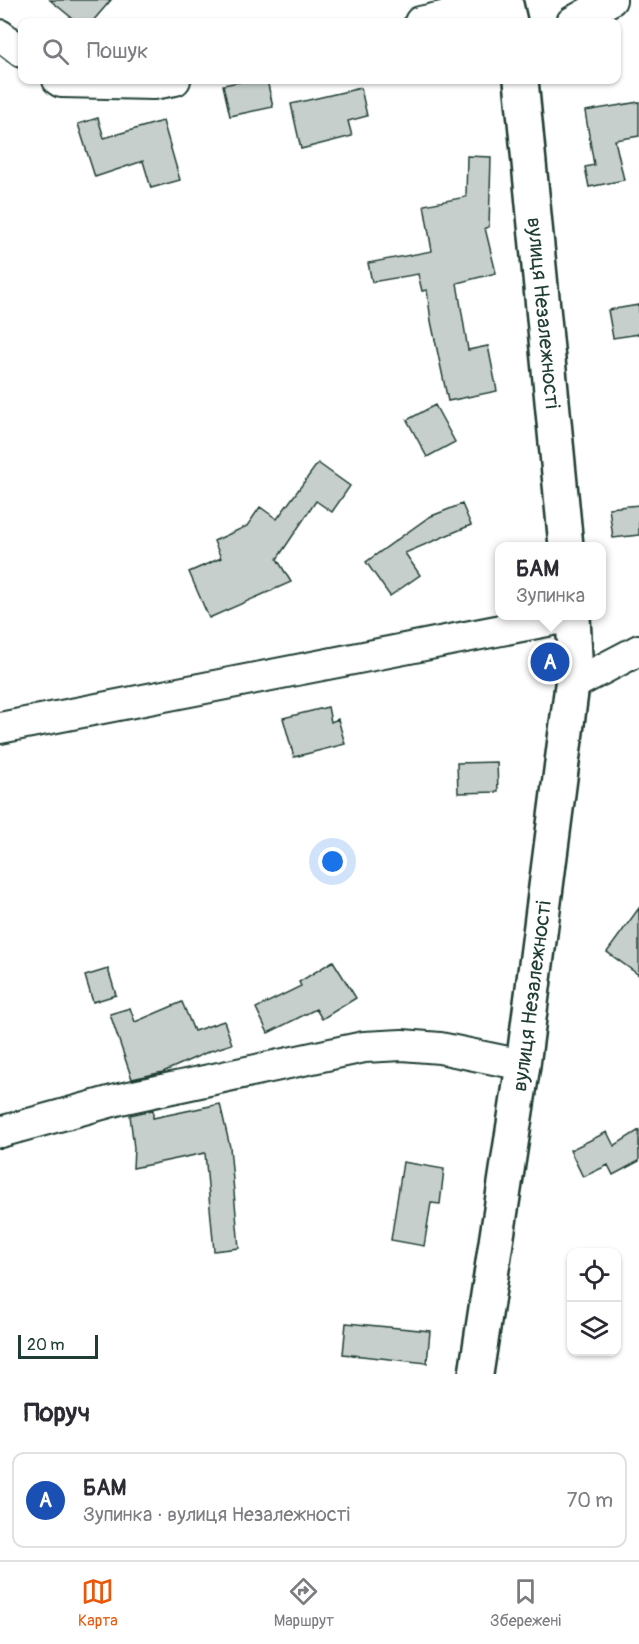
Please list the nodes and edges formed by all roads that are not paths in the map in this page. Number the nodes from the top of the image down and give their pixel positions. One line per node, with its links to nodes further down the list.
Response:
1 (611, 0): 4 (street)
2 (507, 8): 3 (street)
3 (445, 18)
4 (579, 18)
5 (0, 35): 6 (street)
6 (18, 49)
7 (521, 84): 8 (street, вулиця Незалежності)
8 (566, 542)
9 (553, 620): 13 (street)
10 (573, 620): 12 (street, вулиця Незалежності)
11 (639, 650): 12 (street)
12 (572, 685): 14 (street, вулиця Незалежності)
13 (0, 728)
14 (523, 1065): 15 (street); 16 (street, вулиця Незалежності)
15 (0, 1132)
16 (476, 1374)

